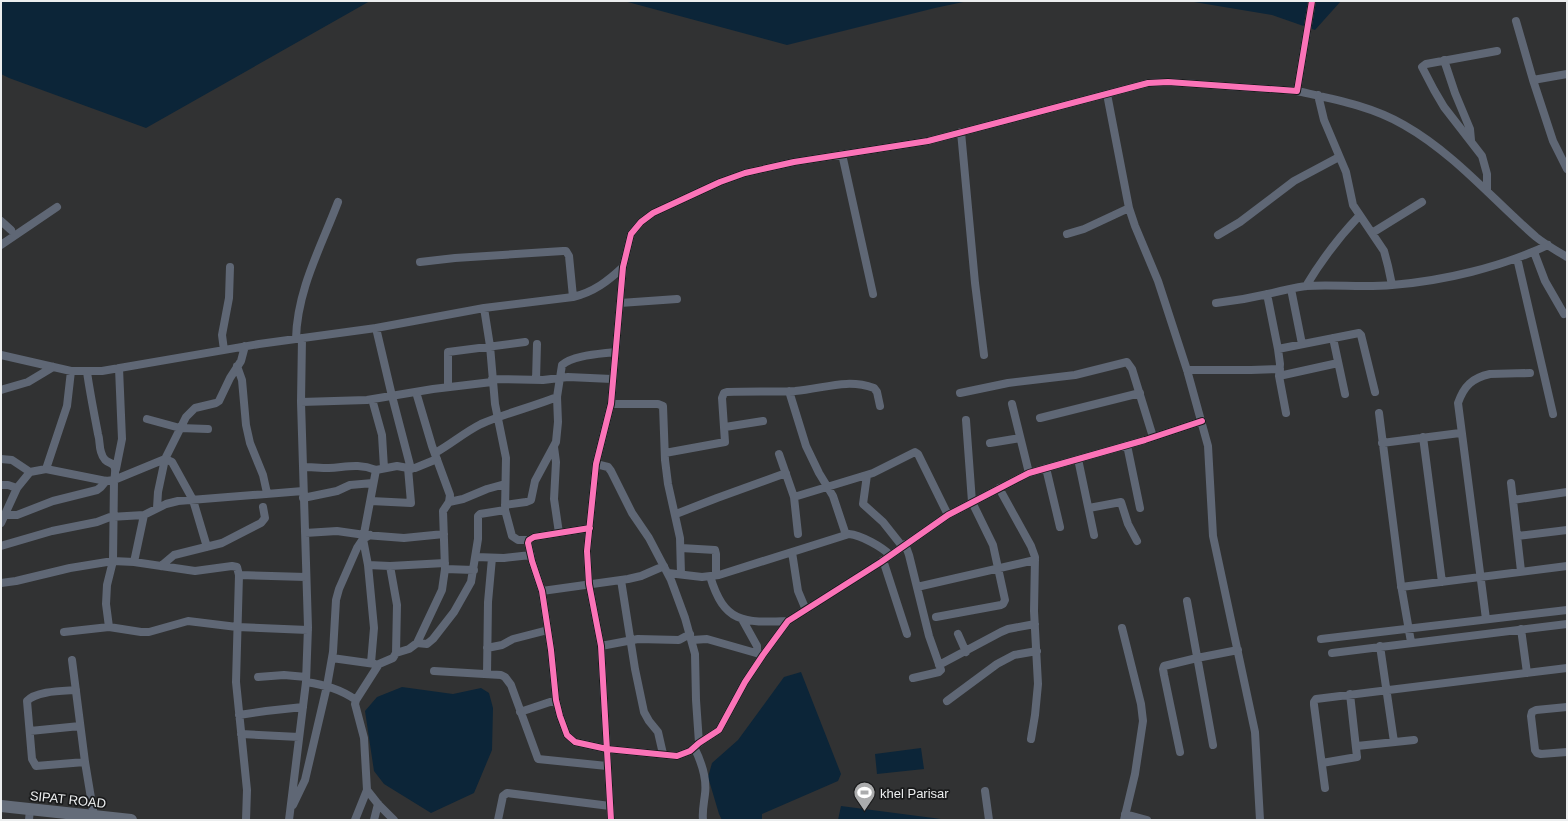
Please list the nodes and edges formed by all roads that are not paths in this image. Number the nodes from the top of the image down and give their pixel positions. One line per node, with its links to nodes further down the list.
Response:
1 (1312, 1): 7 (street)
2 (1516, 21): 6 (street)
3 (1497, 51): 4 (street)
4 (1444, 60): 11 (street); 11 (street)
5 (1567, 74): 6 (street)
6 (1533, 80): 14 (street)
7 (1297, 91): 8 (street); 9 (street)
8 (1107, 94): 10 (street); 19 (street)
9 (1318, 95): 13 (street); 15 (street)
10 (961, 132): 12 (street); 57 (street)
11 (1471, 140): 15 (street)
12 (842, 154): 33 (street); 37 (street)
13 (1339, 157): 20 (street); 25 (street)
14 (1567, 169)
15 (1487, 190): 27 (street)
16 (338, 202): 46 (street)
17 (1422, 202): 23 (street)
18 (57, 207): 26 (street)
19 (1129, 208): 24 (street); 62 (street)
20 (1359, 216): 23 (street); 35 (street)
21 (1, 221): 22 (street)
22 (11, 230)
23 (1372, 233): 34 (street)
24 (1067, 234)
25 (1218, 235)
26 (1, 245)
27 (1548, 245): 28 (street); 29 (street)
28 (1534, 252): 30 (street); 44 (street)
29 (1567, 257)
30 (1517, 258): 34 (street); 88 (street)
31 (420, 262): 39 (street)
32 (230, 267): 54 (street)
33 (624, 267): 39 (street); 41 (street)
34 (1392, 285): 35 (street)
35 (1306, 286): 36 (street)
36 (1291, 289): 38 (street); 50 (street)
37 (873, 294)
38 (1267, 294): 42 (street); 53 (street)
39 (573, 297): 43 (street)
40 (677, 298): 41 (street)
41 (620, 303): 55 (street)
42 (1216, 303)
43 (484, 308): 45 (street); 52 (street)
44 (1564, 314)
45 (376, 328): 46 (street); 79 (street)
46 (299, 338): 51 (street); 82 (street)
47 (1333, 338): 50 (street); 58 (street); 75 (street)
48 (525, 342): 52 (street)
49 (537, 344): 69 (street)
50 (1302, 344): 53 (street)
51 (245, 346): 54 (street); 59 (street)
52 (490, 346): 70 (street); 71 (street)
53 (1278, 349): 65 (street)
54 (224, 350): 61 (street)
55 (615, 352): 67 (street); 68 (street)
56 (1, 355): 60 (street)
57 (984, 355)
58 (1338, 363): 65 (street); 78 (street)
59 (237, 366): 96 (street); 132 (street)
60 (53, 367): 63 (street); 72 (street)
61 (118, 368): 64 (street); 116 (street)
62 (1187, 370): 65 (street); 94 (street)
63 (72, 371): 64 (street); 118 (street)
64 (88, 372): 116 (street)
65 (1279, 372): 86 (street)
66 (1530, 373): 98 (street)
67 (560, 378): 68 (street); 69 (street); 80 (street)
68 (612, 379): 83 (street)
69 (536, 380): 70 (street)
70 (492, 381): 71 (street); 89 (street)
71 (448, 387): 74 (street)
72 (1, 390)
73 (789, 391): 85 (street); 95 (street); 128 (street)
74 (416, 392): 79 (street); 108 (street)
75 (1375, 392)
76 (960, 393): 77 (street)
77 (1140, 393): 90 (street); 99 (street)
78 (1345, 394)
79 (392, 396): 81 (street); 114 (street)
80 (557, 397): 89 (street); 105 (street)
81 (372, 399): 82 (street); 117 (street)
82 (301, 402): 113 (street)
83 (611, 404): 106 (street); 112 (street)
84 (1012, 404): 101 (street)
85 (880, 406)
86 (1286, 413)
87 (1378, 413): 102 (street)
88 (1553, 414)
89 (497, 417): 108 (street); 126 (street)
90 (1040, 418)
91 (147, 419): 96 (street)
92 (966, 420): 139 (street)
93 (763, 421): 95 (street)
94 (1202, 422): 99 (street); 225 (street)
95 (725, 427): 106 (street)
96 (180, 428): 97 (street); 110 (street)
97 (208, 430)
98 (1460, 433): 100 (street); 187 (street)
99 (1153, 437): 104 (street)
100 (1423, 437): 102 (street); 191 (street)
101 (1020, 438): 103 (street); 121 (street)
102 (1382, 442): 194 (street)
103 (990, 443)
104 (1127, 445): 111 (street); 144 (street)
105 (554, 448): 142 (street); 154 (street)
106 (665, 454): 145 (street)
107 (779, 454): 120 (street)
108 (436, 456): 114 (street); 138 (street)
109 (1, 459): 119 (street)
110 (165, 459): 123 (street); 135 (street); 141 (street)
111 (1078, 459): 115 (street); 143 (street)
112 (596, 464): 151 (street); 182 (street)
113 (303, 467): 117 (street); 133 (street)
114 (409, 468): 117 (street); 137 (street)
115 (1046, 468): 121 (street); 150 (street)
116 (116, 469): 123 (street)
117 (380, 469): 125 (street)
118 (46, 470): 119 (street); 123 (street)
119 (30, 472): 129 (street)
120 (786, 473): 134 (street); 145 (street)
121 (1029, 473): 130 (street)
122 (867, 475): 128 (street); 147 (street); 163 (street)
123 (110, 481): 148 (street); 149 (street)
124 (1511, 483): 136 (street)
125 (373, 484): 133 (street); 137 (street)
126 (506, 484): 138 (street); 142 (street)
127 (1, 485): 129 (street)
128 (828, 487): 134 (street); 157 (street)
129 (17, 488): 149 (street)
130 (999, 488): 139 (street); 172 (street)
131 (1567, 492): 136 (street)
132 (267, 493): 133 (street); 135 (street)
133 (303, 495): 153 (street)
134 (794, 497): 156 (street)
135 (193, 500): 141 (street); 165 (street)
136 (1513, 500): 159 (street)
137 (371, 501): 160 (street)
138 (449, 502): 155 (street)
139 (972, 502): 147 (street); 180 (street)
140 (264, 507): 165 (street)
141 (157, 508): 146 (street)
142 (505, 508): 161 (street); 169 (street)
143 (1089, 508): 158 (street); 162 (street)
144 (1140, 508)
145 (676, 514): 166 (street)
146 (144, 515): 148 (street); 174 (street)
147 (948, 515): 163 (street)
148 (113, 517): 164 (street); 173 (street)
149 (2, 519)
150 (1060, 527)
151 (590, 528): 154 (street); 192 (street)
152 (1567, 530): 159 (street)
153 (305, 533): 160 (street); 188 (street)
154 (558, 533): 161 (street)
155 (444, 534): 160 (street); 178 (street)
156 (798, 534)
157 (846, 535): 167 (street); 171 (street)
158 (1094, 535)
159 (1517, 536): 183 (street)
160 (366, 537): 175 (street); 231 (street)
161 (529, 540): 168 (street)
162 (1138, 540)
163 (903, 545): 171 (street); 193 (street)
164 (1, 546)
165 (208, 547): 176 (street)
166 (681, 548): 184 (street); 186 (street)
167 (792, 552): 186 (street); 197 (street)
168 (531, 555): 170 (street); 195 (street)
169 (476, 557): 170 (street); 181 (street)
170 (492, 558): 223 (street)
171 (887, 558): 197 (street); 213 (street)
172 (1035, 560): 180 (street); 203 (street)
173 (113, 561): 174 (street); 190 (street); 205 (street)
174 (134, 562): 176 (street)
175 (368, 565): 177 (street); 234 (street)
176 (160, 566): 185 (street)
177 (390, 566): 178 (street); 228 (street)
178 (445, 566): 181 (street); 220 (street)
179 (1567, 566): 183 (street)
180 (998, 568): 193 (street); 199 (street)
181 (474, 570): 220 (street)
182 (666, 570): 184 (street); 189 (street); 216 (street)
183 (1521, 571): 187 (street)
184 (681, 574): 186 (street)
185 (239, 575): 188 (street); 206 (street)
186 (713, 576): 200 (street)
187 (1480, 577): 191 (street); 201 (street)
188 (306, 578): 209 (street)
189 (621, 580): 192 (street); 218 (street)
190 (1, 582)
191 (1442, 582): 194 (street)
192 (589, 584): 195 (street); 221 (street)
193 (917, 587): 235 (street)
194 (1401, 587): 208 (street)
195 (542, 591): 210 (street)
196 (1187, 601): 232 (street)
197 (806, 610): 202 (street)
198 (1567, 610): 201 (street)
199 (936, 617)
200 (742, 619): 202 (street); 230 (street)
201 (1486, 619): 208 (street)
202 (788, 620): 230 (street)
203 (1035, 624): 226 (street); 227 (street)
204 (1567, 624): 211 (street)
205 (109, 627): 206 (street); 212 (street)
206 (237, 627): 209 (street); 253 (street)
207 (1122, 628): 281 (street)
208 (1408, 628): 215 (street); 219 (street)
209 (308, 630): 242 (street)
210 (548, 630): 223 (street); 248 (street)
211 (1521, 630): 219 (street); 238 (street)
212 (64, 632)
213 (907, 634)
214 (958, 634): 227 (street)
215 (1356, 635): 217 (street); 224 (street)
216 (691, 637): 218 (street); 230 (street); 261 (street)
217 (1321, 639)
218 (630, 640): 221 (street); 267 (street)
219 (1411, 642): 222 (street)
220 (417, 643): 228 (street)
221 (601, 646): 264 (street)
222 (1380, 646): 224 (street); 245 (street)
223 (487, 648): 239 (street)
224 (1359, 649): 229 (street)
225 (1238, 650): 232 (street); 294 (street)
226 (1037, 651): 249 (street); 258 (street)
227 (966, 652): 235 (street)
228 (396, 653): 234 (street)
229 (1332, 653)
230 (760, 654): 261 (street)
231 (332, 658): 234 (street); 243 (street)
232 (1197, 658): 262 (street); 265 (street)
233 (72, 660): 244 (street)
234 (375, 664): 247 (street)
235 (939, 665): 241 (street)
236 (1567, 668): 238 (street)
237 (434, 671): 239 (street)
238 (1527, 673): 245 (street)
239 (487, 674): 252 (street)
240 (258, 677): 242 (street)
241 (913, 678)
242 (306, 679): 243 (street); 250 (street)
243 (327, 686): 247 (street); 277 (street)
244 (76, 690): 254 (street); 255 (street)
245 (1386, 690): 246 (street); 260 (street)
246 (1350, 694): 263 (street); 269 (street)
247 (356, 700): 272 (street)
248 (556, 700): 252 (street); 264 (street)
249 (947, 702)
250 (303, 707): 253 (street); 257 (street)
251 (1567, 707): 266 (street)
252 (520, 712): 270 (street)
253 (239, 715): 256 (street)
254 (80, 726): 255 (street); 268 (street)
255 (30, 732): 268 (street)
256 (241, 734): 257 (street); 284 (street)
257 (299, 737): 277 (street)
258 (1031, 739)
259 (1414, 740): 260 (street)
260 (1394, 742): 263 (street)
261 (696, 745): 267 (street); 291 (street)
262 (1213, 745)
263 (1356, 746): 269 (street)
264 (607, 749): 267 (street); 270 (street)
265 (1180, 752)
266 (1567, 752)
267 (663, 754)
268 (85, 762): 280 (street)
269 (1322, 762): 271 (street)
270 (607, 766): 276 (street)
271 (1325, 788)
272 (367, 790): 274 (street); 286 (street)
273 (985, 791): 292 (street)
274 (378, 804): 287 (street); 288 (street)
275 (1, 806): 279 (highway, SIPAT ROAD)
276 (610, 806): 289 (street); 290 (street)
277 (291, 809): 285 (street)
278 (1, 814): 279 (highway, SIPAT ROAD)
279 (29, 815): 280 (highway, SIPAT ROAD); 282 (highway, SIPAT ROAD)
280 (94, 816): 283 (highway, SIPAT ROAD)
281 (1124, 817): 293 (street)
282 (64, 820)
283 (132, 820)
284 (246, 820)
285 (290, 820)
286 (355, 820)
287 (374, 820)
288 (394, 820)
289 (498, 820)
290 (611, 820)
291 (703, 820)
292 (990, 820)
293 (1147, 820)
294 (1260, 820)

